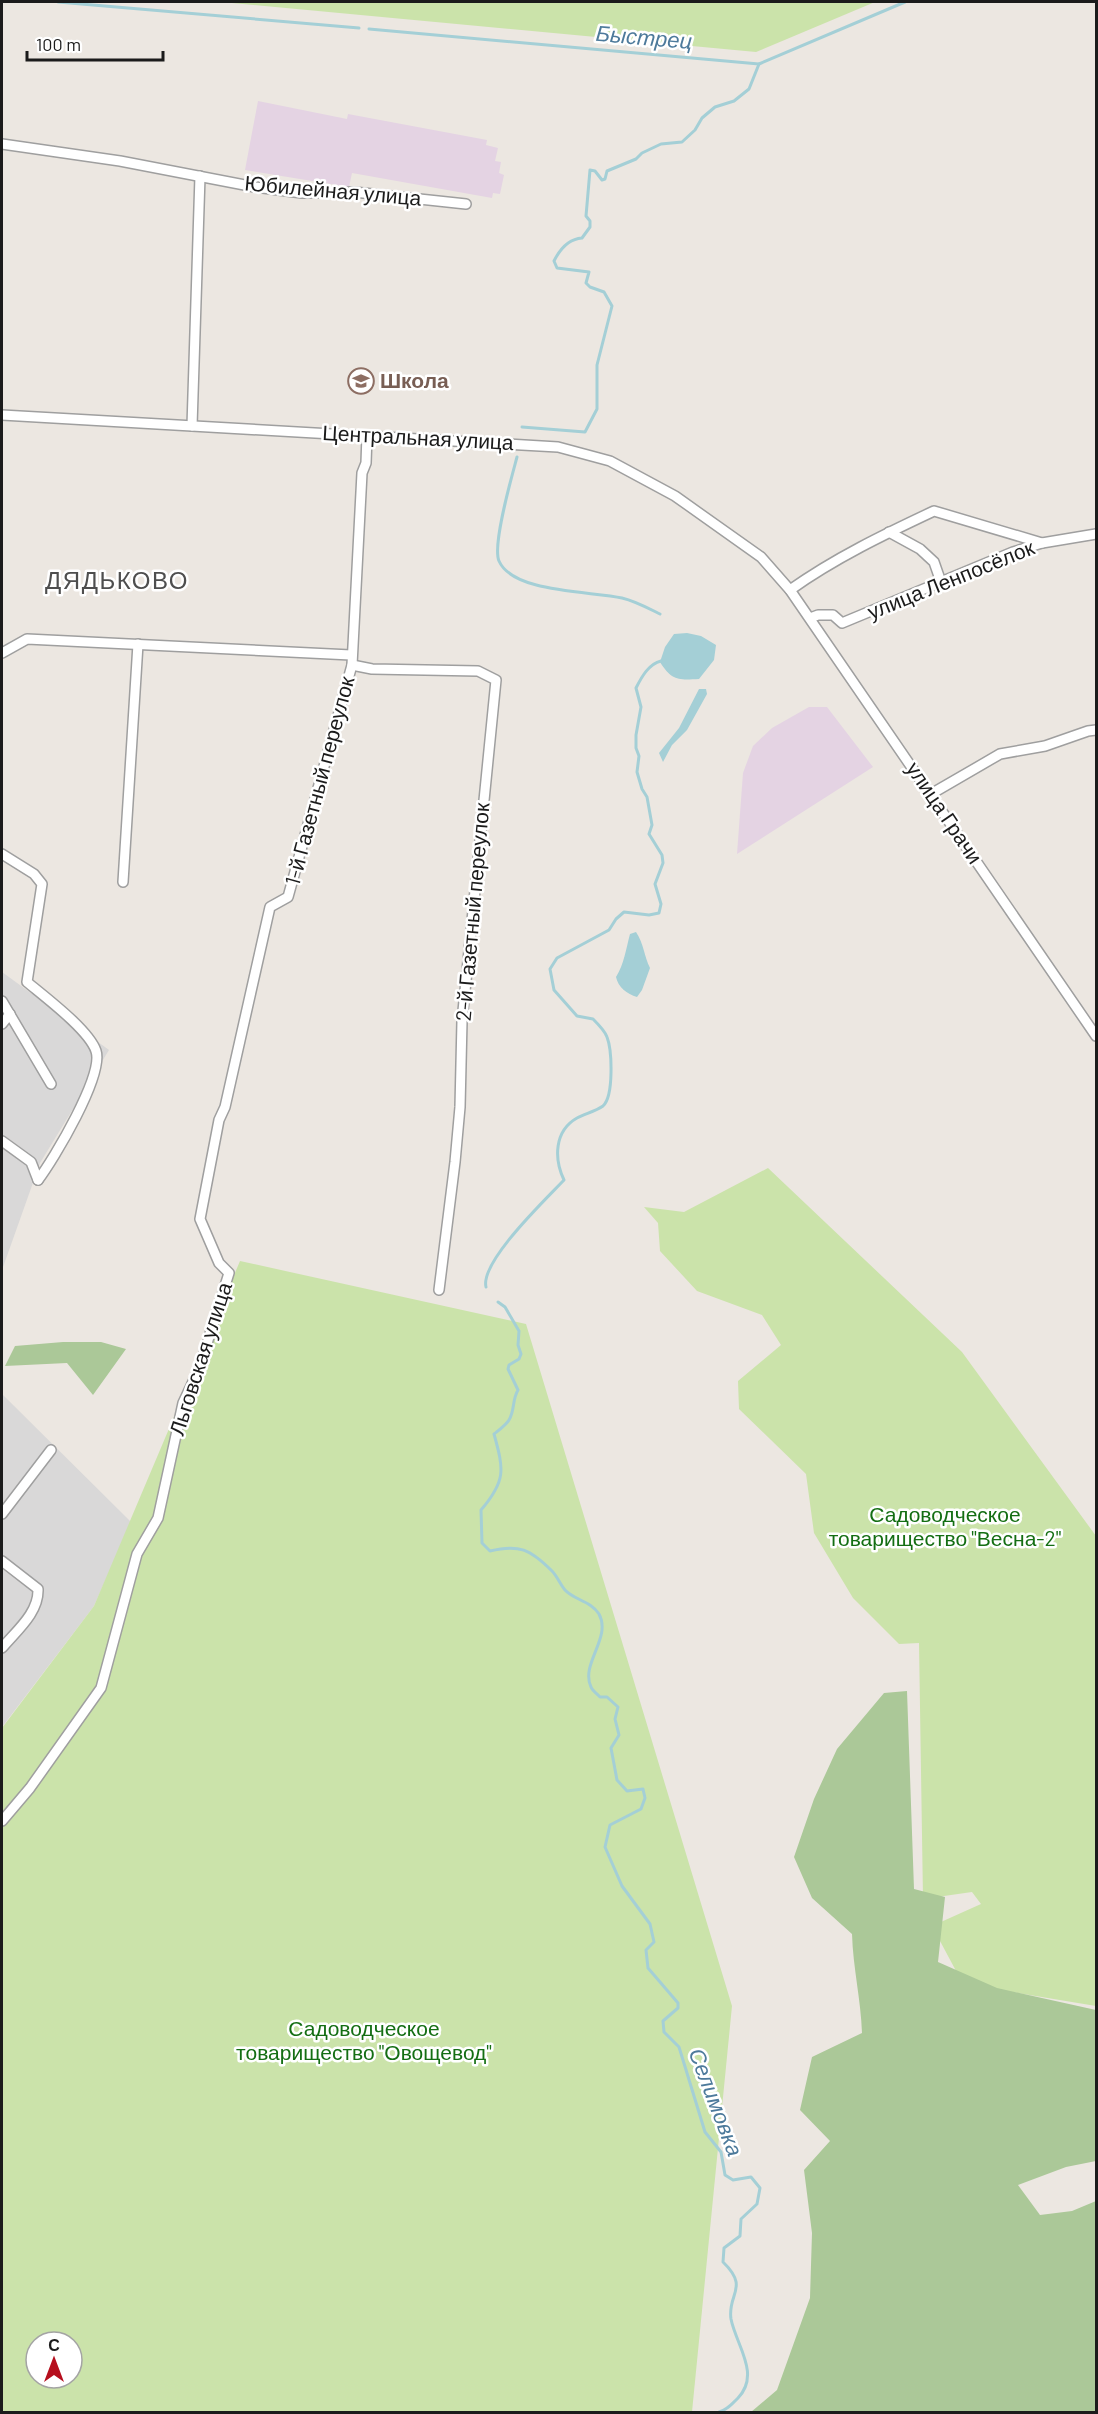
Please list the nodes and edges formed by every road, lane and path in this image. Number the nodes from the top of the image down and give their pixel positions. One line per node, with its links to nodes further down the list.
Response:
1 (2, 144): 2 (street, Юбилейная улица)
2 (200, 176): 3 (street, Юбилейная улица); 5 (street)
3 (466, 204)
4 (2, 415): 5 (street, Центральная улица)
5 (192, 426): 6 (street, Центральная улица)
6 (367, 435): 11 (street, Центральная улица); 15 (street, 1-й Газетный переулок)
7 (889, 532): 9 (street); 10 (street); 11 (street)
8 (1096, 534): 9 (street, улица Ленпосёлок)
9 (1042, 543): 10 (street, улица Ленпосёлок)
10 (941, 582): 12 (street, улица Ленпосёлок)
11 (790, 590): 12 (street, улица Грачи)
12 (810, 618): 18 (street, улица Грачи)
13 (138, 644): 14 (street); 15 (street); 20 (street)
14 (2, 654)
15 (351, 655): 16 (street, 1-й Газетный переулок)
16 (352, 666): 27 (street, 1-й Газетный переулок); 28 (street, 2-й Газетный переулок)
17 (1096, 730): 18 (street)
18 (931, 794): 24 (street, улица Грачи)
19 (2, 854): 26 (street)
20 (123, 882)
21 (2, 1001): 22 (street)
22 (10, 1014): 23 (street); 25 (street)
23 (2, 1024)
24 (1096, 1036)
25 (51, 1084)
26 (2, 1141)
27 (200, 1219): 33 (street, Льговская улица)
28 (439, 1290)
29 (51, 1450): 30 (street)
30 (2, 1514)
31 (2, 1561): 32 (street)
32 (2, 1648)
33 (2, 1821)

